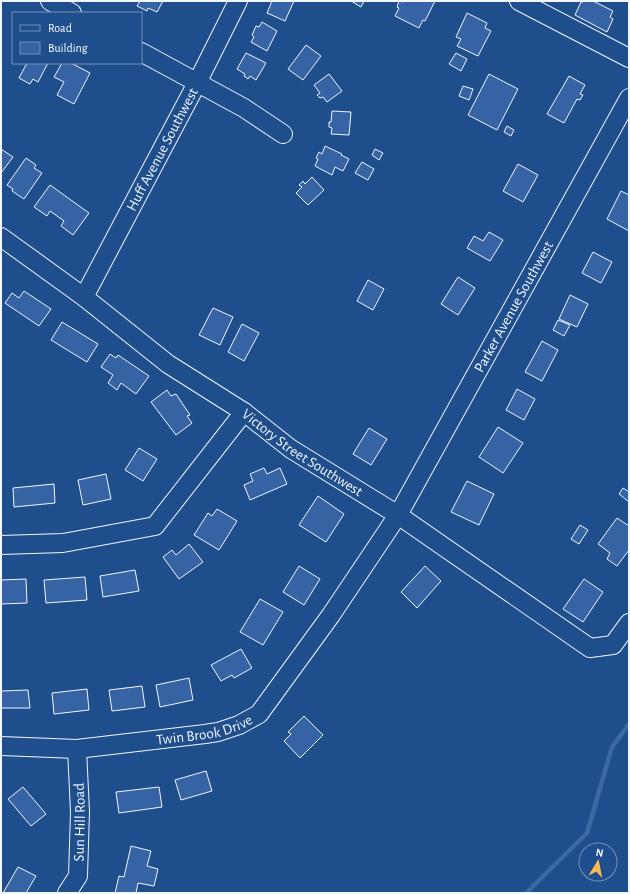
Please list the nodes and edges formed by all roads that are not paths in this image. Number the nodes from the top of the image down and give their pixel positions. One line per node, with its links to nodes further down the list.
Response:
1 (50, 1): 4 (street)
2 (238, 1): 7 (street, Huff Avenue Southwest)
3 (520, 1): 6 (street)
4 (70, 12)
5 (142, 53): 7 (street)
6 (629, 58)
7 (197, 83): 9 (street); 11 (street, Huff Avenue Southwest)
8 (629, 98): 13 (street, Parker Avenue Southwest)
9 (283, 134)
10 (1, 237): 11 (street, Victory Street Southwest)
11 (84, 297): 12 (street, Victory Street Southwest)
12 (244, 412): 13 (street, Victory Street Southwest); 14 (street)
13 (398, 515): 15 (street, Victory Street Southwest); 17 (street, Twin Brook Drive)
14 (1, 545)
15 (629, 623)
16 (1, 746): 17 (street, Twin Brook Drive)
17 (77, 749): 18 (street, Sun Hill Road)
18 (67, 893)

